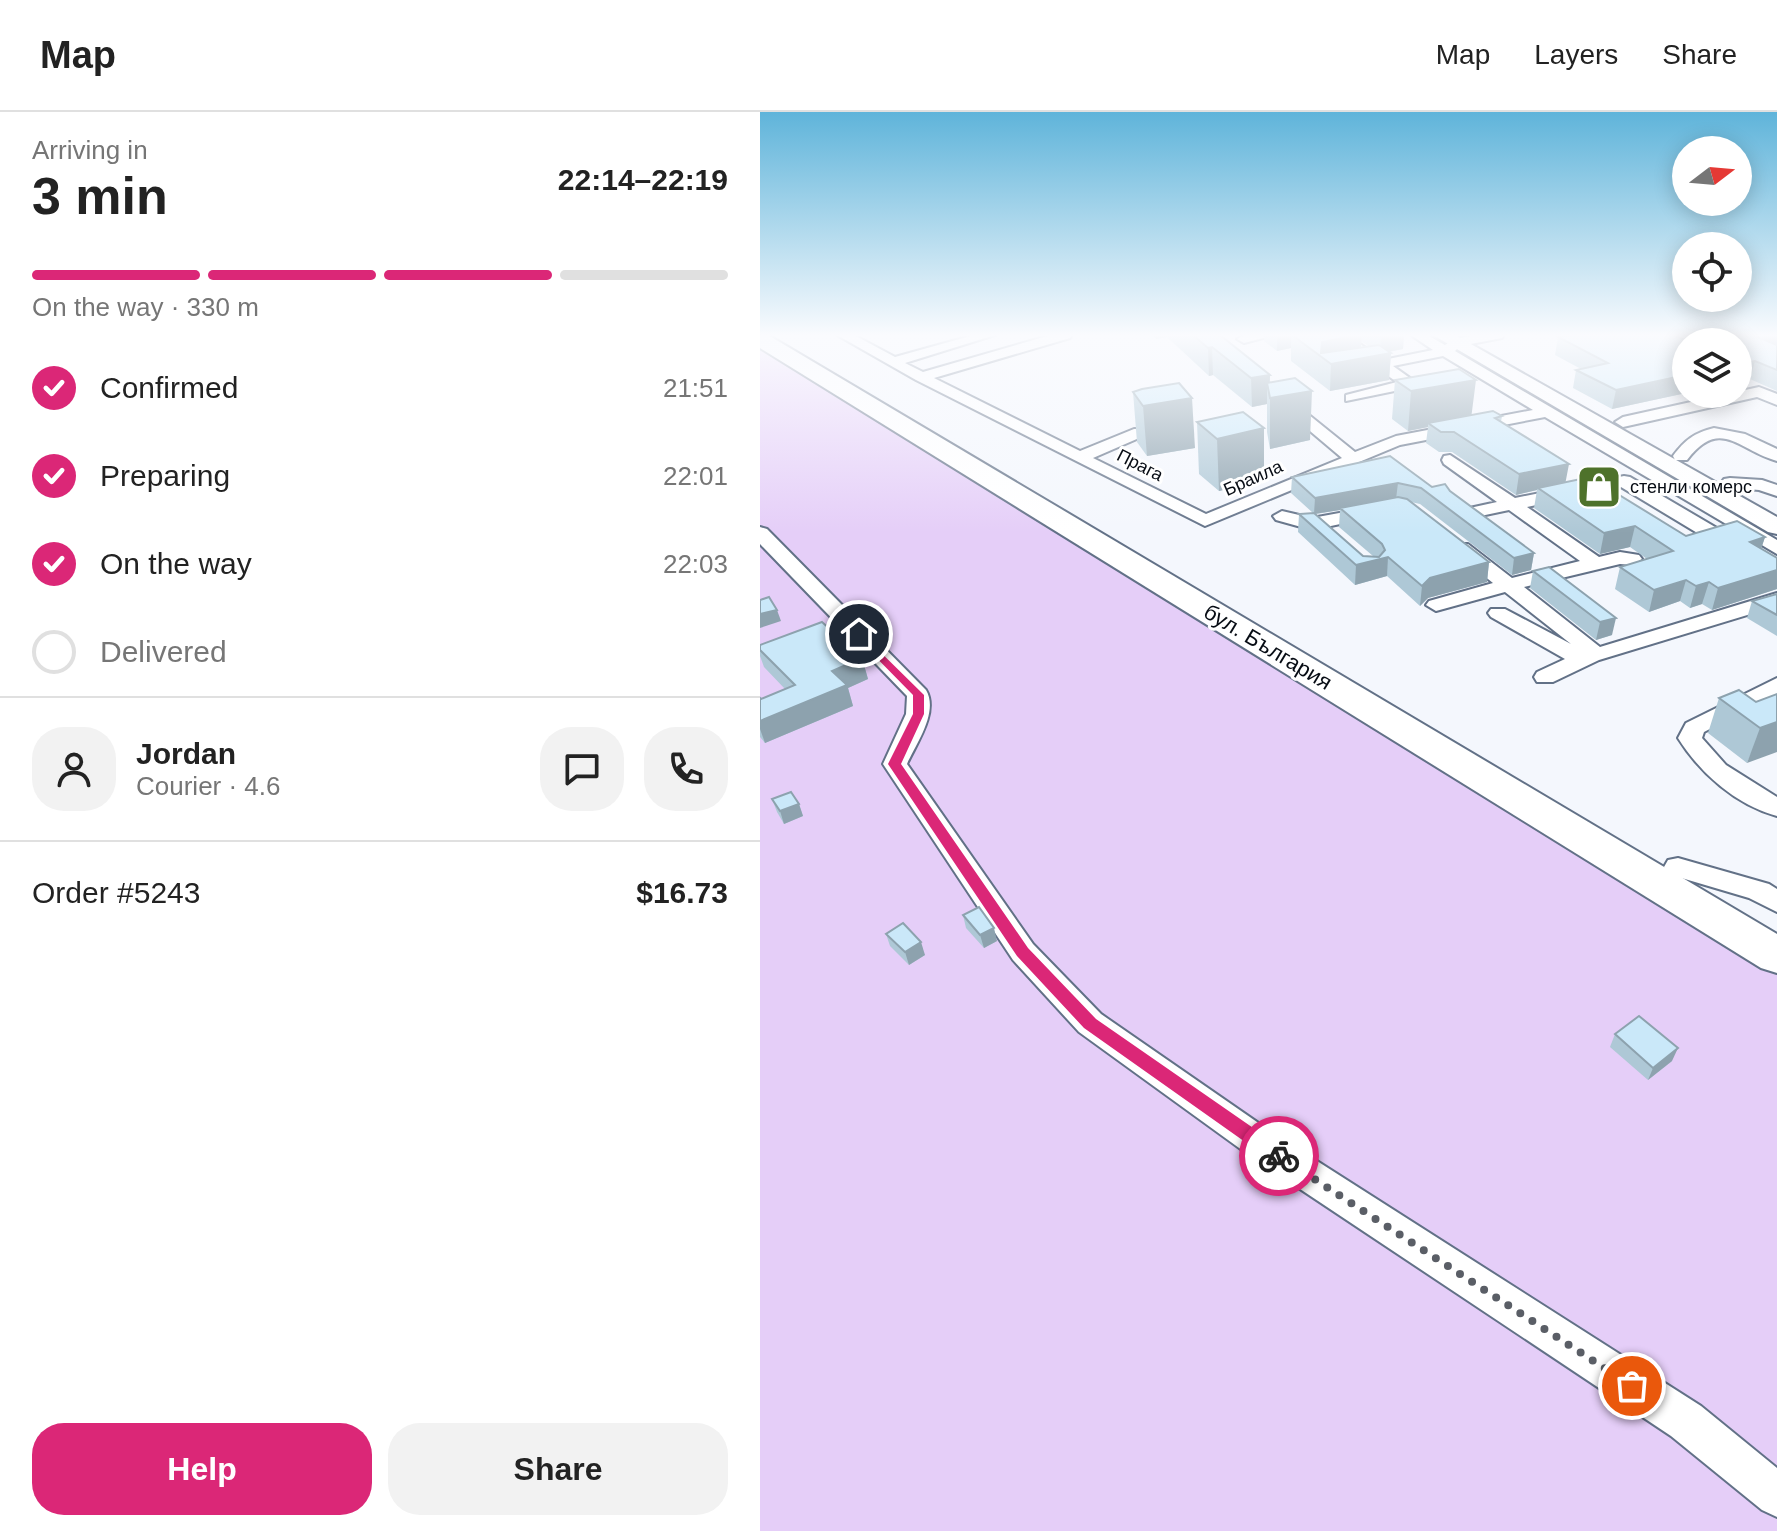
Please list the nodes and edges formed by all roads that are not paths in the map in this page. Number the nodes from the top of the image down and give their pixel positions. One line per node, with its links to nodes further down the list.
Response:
1 (863, 401): 61 (highway, бул. България)
2 (888, 401): 58 (highway, бул. България)
3 (976, 401): 21 (street, Прага)
4 (986, 401): 17 (street)
5 (1283, 401): 22 (street)
6 (1533, 401): 12 (street)
7 (1560, 401): 16 (main road)
8 (1580, 401): 14 (main road)
9 (1752, 404): 13 (street)
10 (1688, 408): 14 (street)
11 (1695, 408): 18 (street)
12 (1547, 412): 22 (street, Браила); 24 (street)
13 (1777, 416)
14 (1623, 422): 19 (main road)
15 (1140, 432): 17 (street)
16 (1639, 447): 24 (street); 35 (main road)
17 (1097, 450): 21 (street); 27 (street)
18 (1777, 450)
19 (1681, 456): 20 (street); 26 (main road)
20 (1777, 456)
21 (1080, 457): 33 (street, Прага)
22 (1351, 457): 33 (street, Браила)
23 (1450, 460): 31 (street)
24 (1647, 472): 25 (street); 37 (street)
25 (1629, 482): 28 (street); 41 (street)
26 (1730, 483): 29 (street); 35 (main road)
27 (1169, 484)
28 (1591, 486): 30 (street); 31 (street)
29 (1777, 491)
30 (1614, 502)
31 (1511, 504): 38 (street); 47 (street)
32 (1397, 507): 36 (street)
33 (1215, 512)
34 (1282, 516): 36 (street)
35 (1775, 520): 37 (street)
36 (1321, 524): 42 (street)
37 (1746, 529): 41 (street); 44 (street)
38 (1495, 530)
39 (1442, 532): 49 (street)
40 (760, 533): 62 (street)
41 (1720, 538): 43 (street)
42 (1341, 542)
43 (1686, 548)
44 (1777, 548)
45 (1529, 556): 48 (street)
46 (1632, 559): 47 (street)
47 (1596, 564): 48 (street)
48 (1553, 573): 49 (street)
49 (1509, 585): 51 (street); 53 (street)
50 (1777, 599): 53 (street)
51 (1436, 605)
52 (1498, 613): 53 (street)
53 (1587, 656): 54 (street)
54 (1545, 677)
55 (1777, 685): 56 (street)
56 (1765, 790): 57 (street)
57 (1777, 808)
58 (1678, 867): 59 (street); 60 (highway, бул. България)
59 (1777, 902)
60 (1777, 926)
61 (1777, 956)
62 (1777, 1495)

